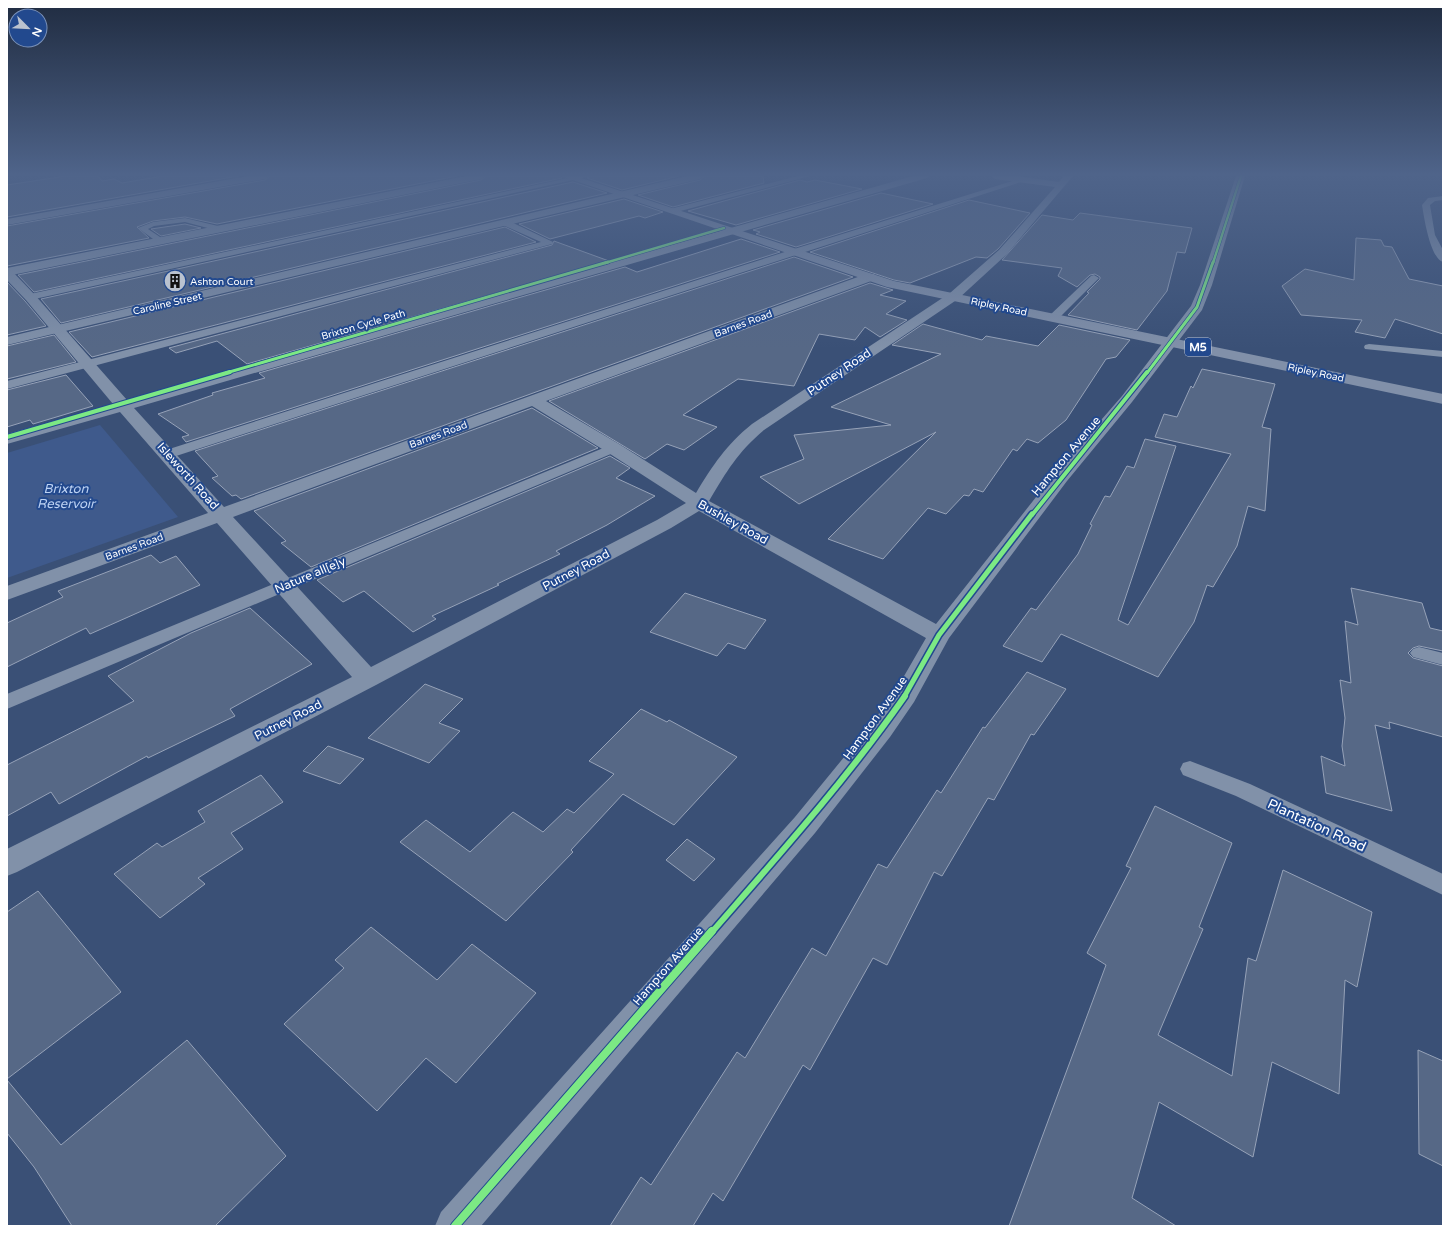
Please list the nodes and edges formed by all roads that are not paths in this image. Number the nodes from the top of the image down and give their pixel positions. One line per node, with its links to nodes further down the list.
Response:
1 (150, 234): 12 (lane)
2 (197, 234): 12 (street)
3 (317, 234): 19 (lane)
4 (461, 234): 21 (street, Caroline Street)
5 (530, 234): 26 (lane)
6 (724, 234): 30 (street)
7 (740, 234): 13 (main road, Ripley Road / M5)
8 (852, 234): 13 (lane)
9 (1019, 234): 18 (street, Putney Road)
10 (1223, 234): 23 (street, Hampton Avenue)
11 (1431, 234): 14 (lane)
12 (160, 241): 15 (street)
13 (794, 252): 16 (main road, Ripley Road / M5); 33 (lane)
14 (1443, 259)
15 (7, 273): 19 (street, Isleworth Road)
16 (870, 277): 18 (main road, Ripley Road / M5); 29 (street, Barnes Road)
17 (1094, 278): 20 (lane)
18 (954, 296): 20 (main road, Ripley Road / M5); 34 (street, Putney Road)
19 (30, 297): 21 (street, Isleworth Road)
20 (1054, 318): 23 (main road, Ripley Road / M5)
21 (57, 329): 22 (street, Caroline Street); 26 (street, Isleworth Road)
22 (7, 341)
23 (1171, 342): 28 (main road, Ripley Road / M5); 38 (street, Hampton Avenue)
24 (1369, 347): 25 (lane)
25 (1443, 354)
26 (86, 364): 27 (lane); 30 (street, Isleworth Road)
27 (7, 385)
28 (1443, 399)
29 (533, 400): 32 (street, Bushley Road); 35 (street, Barnes Road)
30 (124, 406): 31 (street); 33 (street, Isleworth Road)
31 (7, 439)
32 (613, 448): 34 (street, Bushley Road); 36 (lane, Nature all[e]y)
33 (168, 454): 35 (street, Isleworth Road)
34 (699, 504): 38 (street, Bushley Road); 41 (street, Putney Road)
35 (222, 514): 36 (street, Isleworth Road); 37 (street, Barnes Road)
36 (284, 586): 41 (street, Isleworth Road); 42 (lane, Nature all[e]y)
37 (7, 593)
38 (939, 635): 46 (street, Hampton Avenue)
39 (1419, 653): 40 (lane)
40 (1443, 659)
41 (368, 679): 44 (street, Putney Road)
42 (7, 702)
43 (1190, 769): 45 (lane, Plantation Road)
44 (7, 863)
45 (1443, 885)
46 (455, 1226)

